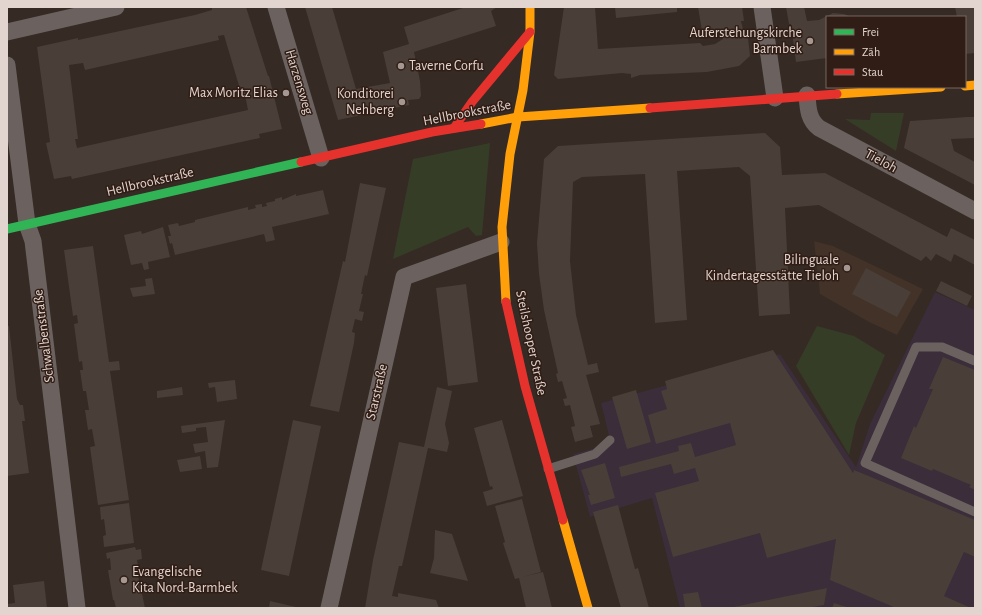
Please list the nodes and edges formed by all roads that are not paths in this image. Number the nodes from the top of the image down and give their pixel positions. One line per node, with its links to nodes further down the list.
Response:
1 (116, 7): 5 (street)
2 (276, 7): 13 (street, Harzensweg)
3 (530, 7): 6 (street, Steilshooper Straße)
4 (762, 7): 10 (street)
5 (7, 32)
6 (530, 32): 11 (street, Steilshooper Straße); 12 (street)
7 (7, 65): 15 (street, Schwalbenstraße)
8 (924, 88): 9 (street, Hellbrookstraße)
9 (807, 95): 10 (street, Hellbrookstraße); 14 (street, Tieloh)
10 (775, 98): 11 (street, Hellbrookstraße)
11 (518, 117): 12 (street, Hellbrookstraße); 17 (street, Steilshooper Straße)
12 (454, 128): 13 (street, Hellbrookstraße)
13 (322, 158): 15 (street, Hellbrookstraße)
14 (975, 211)
15 (27, 224): 16 (street, Hellbrookstraße); 22 (street, Schwalbenstraße)
16 (7, 229)
17 (501, 242): 20 (street, Steilshooper Straße); 23 (street, Starstraße)
18 (975, 361): 21 (lane)
19 (610, 440): 20 (lane)
20 (548, 469): 24 (street, Steilshooper Straße)
21 (975, 512)
22 (77, 608)
23 (329, 608)
24 (588, 608)

